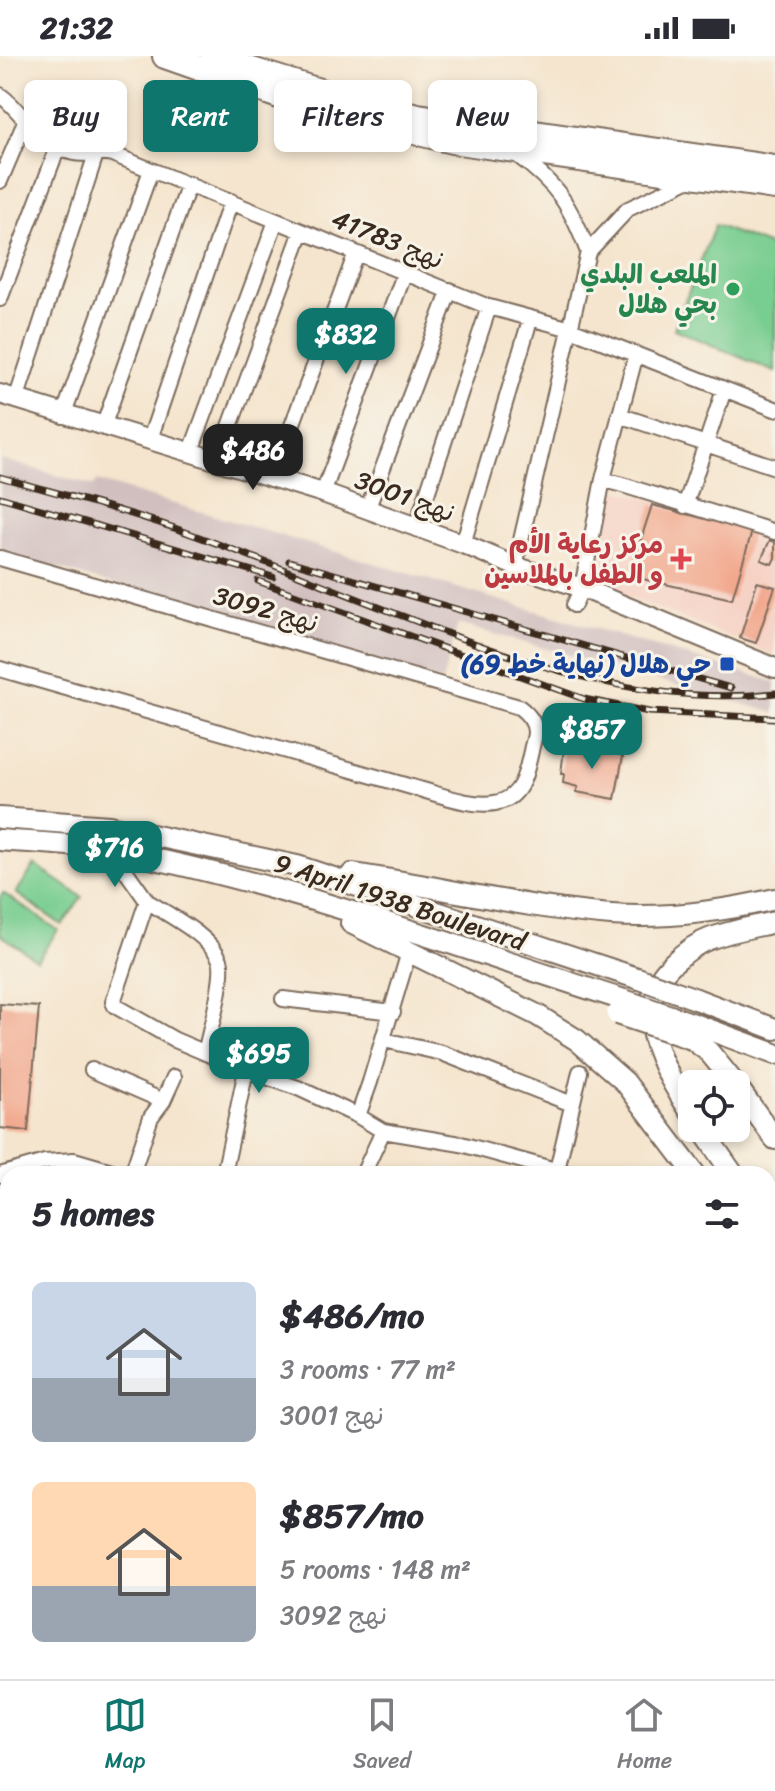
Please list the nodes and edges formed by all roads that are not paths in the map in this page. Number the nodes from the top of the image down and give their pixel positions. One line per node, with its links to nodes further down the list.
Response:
1 (165, 56): 6 (highway)
2 (208, 56): 12 (highway)
3 (0, 95): 4 (street)
4 (24, 121)
5 (24, 124): 15 (street)
6 (428, 135)
7 (56, 152): 25 (street)
8 (97, 152): 31 (street)
9 (102, 152): 13 (street, نهج 41783)
10 (513, 152): 21 (street)
11 (532, 152): 14 (highway)
12 (775, 168)
13 (151, 170): 16 (street, نهج 41783); 34 (street)
14 (700, 174): 17 (highway); 21 (street)
15 (0, 181)
16 (189, 184): 18 (street, نهج 41783); 35 (street)
17 (775, 187)
18 (231, 201): 19 (street, نهج 41783); 36 (street)
19 (276, 221): 20 (street, نهج 41783); 38 (street)
20 (302, 231): 22 (street, نهج 41783); 39 (street)
21 (588, 252): 28 (street)
22 (356, 253): 23 (street, نهج 41783); 41 (street)
23 (405, 272): 24 (street, نهج 41783); 43 (street)
24 (450, 290): 26 (street, نهج 41783); 45 (street)
25 (0, 299)
26 (489, 307): 27 (street, نهج 41783); 46 (street)
27 (530, 320): 28 (street, نهج 41783); 48 (street)
28 (571, 329): 29 (street, نهج 41783); 50 (street)
29 (636, 354): 30 (street, نهج 41783); 33 (street)
30 (724, 390): 32 (street, نهج 41783); 37 (street)
31 (8, 397): 34 (street, نهج 3001)
32 (775, 409)
33 (619, 415): 37 (street); 42 (street)
34 (63, 416): 35 (street, نهج 3001)
35 (103, 427): 36 (street, نهج 3001)
36 (150, 439): 38 (street, نهج 3001)
37 (706, 442): 40 (street); 44 (street)
38 (191, 451): 39 (street, نهج 3001)
39 (218, 459): 41 (street, نهج 3001)
40 (775, 467)
41 (273, 477): 43 (street, نهج 3001)
42 (603, 479): 44 (street); 51 (street)
43 (323, 493): 45 (street, نهج 3001)
44 (685, 506): 47 (street)
45 (367, 510): 46 (street, نهج 3001)
46 (416, 527): 48 (street, نهج 3001)
47 (775, 532)
48 (463, 544): 50 (street, نهج 3001)
49 (0, 558): 53 (street, نهج 3092)
50 (515, 566): 51 (street, نهج 3001)
51 (578, 596): 52 (street, نهج 3001)
52 (775, 668)
53 (0, 669)
54 (0, 818): 57 (main road, 9 April 1938 Boulevard)
55 (0, 840): 56 (main road, 9 April 1938 Boulevard)
56 (111, 850): 58 (main road, 9 April 1938 Boulevard); 60 (street)
57 (297, 866): 59 (main road); 65 (main road, 9 April 1938 Boulevard, bridge)
58 (290, 893): 62 (main road); 66 (main road, 9 April 1938 Boulevard, bridge)
59 (775, 899)
60 (147, 901): 68 (street); 68 (street)
61 (775, 922): 75 (main road)
62 (409, 952): 64 (street); 92 (main road)
63 (283, 999): 64 (street)
64 (393, 1012): 67 (street)
65 (775, 1029)
66 (693, 1032): 69 (main road, 9 April 1938 Boulevard); 72 (main road)
67 (384, 1040): 79 (street); 80 (street)
68 (205, 1053): 71 (street)
69 (775, 1054)
70 (92, 1070): 77 (street)
71 (246, 1070): 80 (street); 88 (street)
72 (724, 1070)
73 (580, 1072): 79 (street)
74 (174, 1077): 77 (street)
75 (678, 1091)
76 (750, 1098): 81 (main road)
77 (163, 1101): 87 (street)
78 (750, 1103): 83 (main road)
79 (572, 1104): 91 (street)
80 (358, 1116): 82 (street)
81 (775, 1123)
82 (383, 1131): 89 (street); 90 (street)
83 (775, 1139)
84 (711, 1142): 93 (main road)
85 (31, 1166): 86 (street)
86 (95, 1166)
87 (135, 1166)
88 (226, 1166)
89 (367, 1166)
90 (541, 1166)
91 (564, 1166)
92 (689, 1166)
93 (727, 1166)

